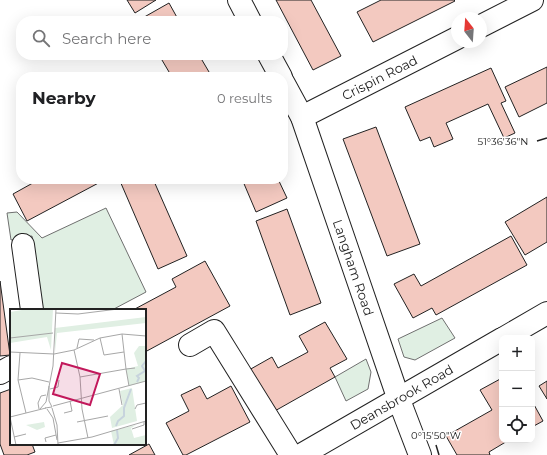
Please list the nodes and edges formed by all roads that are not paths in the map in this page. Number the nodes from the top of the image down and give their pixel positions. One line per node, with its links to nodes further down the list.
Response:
1 (239, 0): 3 (street)
2 (532, 0): 4 (street)
3 (247, 16)
4 (487, 23)
5 (451, 41): 9 (street, Crispin Road)
6 (272, 60): 7 (street)
7 (278, 72)
8 (288, 91): 9 (street, Langham Road)
9 (302, 117): 18 (street, Langham Road)
10 (23, 245): 11 (street)
11 (32, 309)
12 (547, 313): 13 (street, Deansbrook Road)
13 (510, 335)
14 (499, 341): 18 (street, Deansbrook Road)
15 (190, 345): 19 (street)
16 (10, 368): 17 (street)
17 (0, 373)
18 (399, 400): 20 (street, Deansbrook Road); 21 (street, Langham Road)
19 (291, 455)
20 (301, 455)
21 (420, 455)

